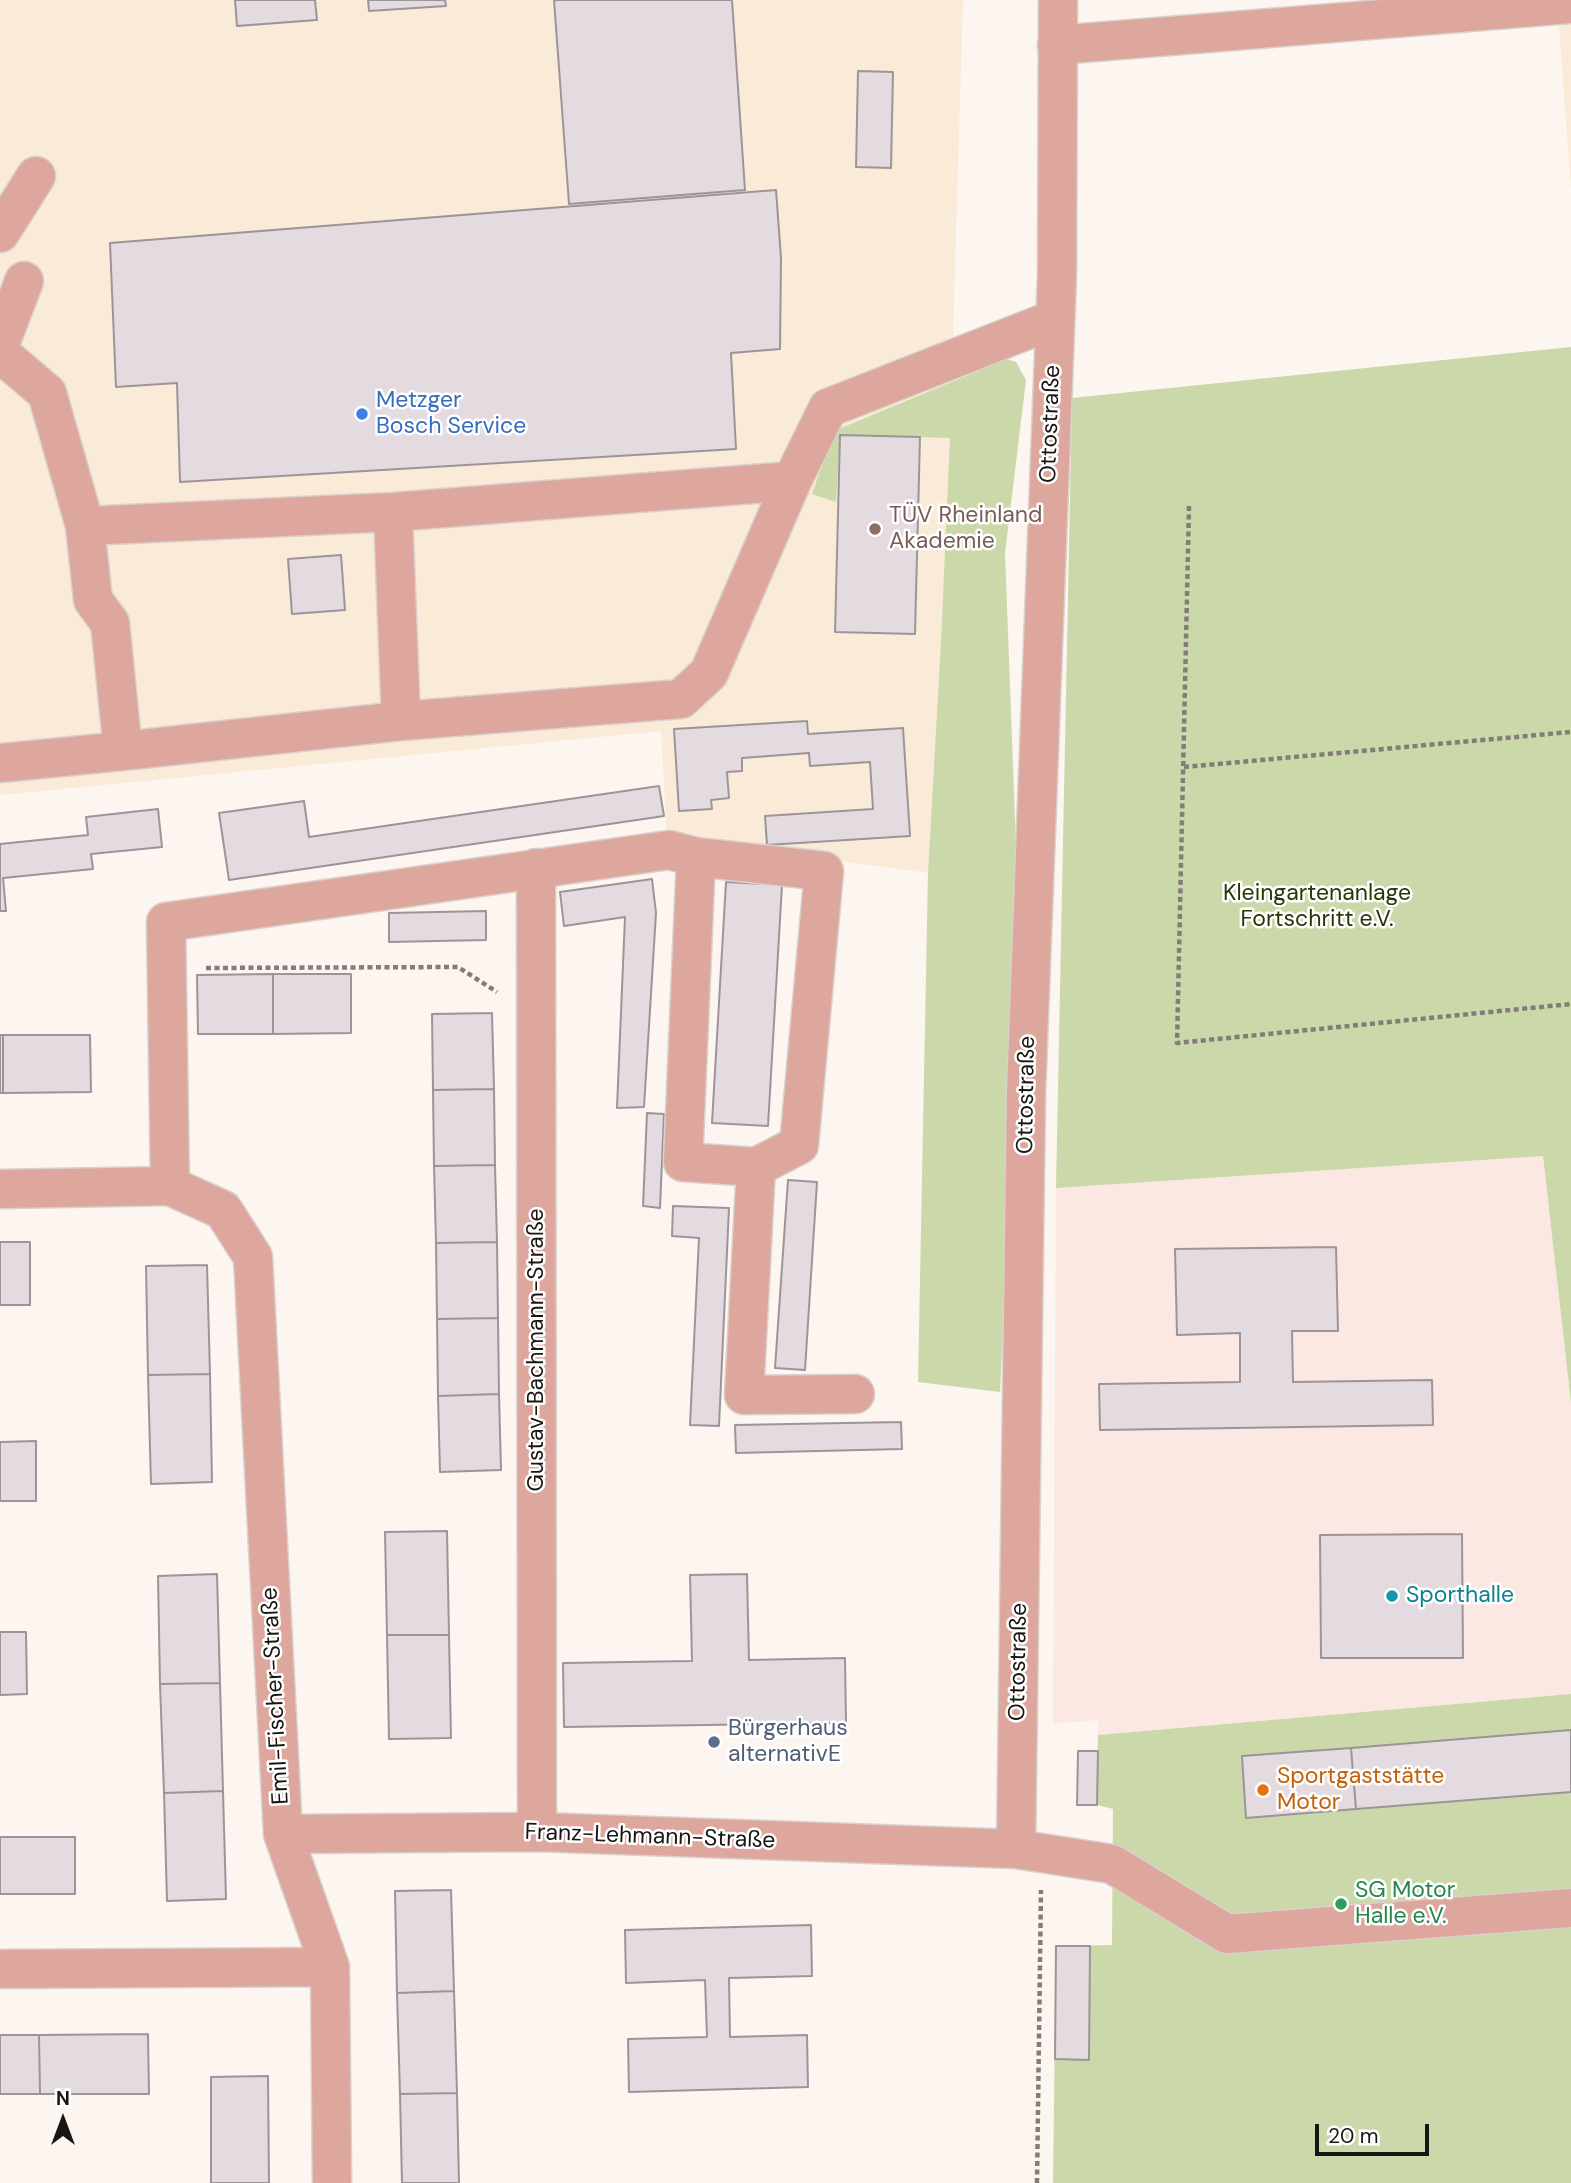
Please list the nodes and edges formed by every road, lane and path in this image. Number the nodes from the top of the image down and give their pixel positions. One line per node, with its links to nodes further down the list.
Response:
1 (1058, 0): 3 (street, Ottostraße)
2 (1571, 4): 3 (street)
3 (1057, 44): 7 (street, Ottostraße)
4 (36, 176): 5 (street)
5 (0, 233)
6 (24, 281): 8 (street)
7 (1055, 319): 10 (street); 30 (street, Ottostraße)
8 (0, 344)
9 (0, 353): 13 (street)
10 (792, 481): 12 (street); 14 (street)
11 (1189, 506): 18 (path)
12 (393, 512): 13 (street); 14 (street)
13 (85, 526): 16 (street)
14 (401, 721): 16 (street)
15 (1571, 732): 18 (path)
16 (123, 751): 17 (street)
17 (0, 763)
18 (1184, 767): 22 (path)
19 (683, 854): 20 (street); 24 (street); 24 (street)
20 (536, 868): 21 (street); 23 (street, Gustav-Bachmann-Straße)
21 (166, 968): 23 (path); 25 (street)
22 (1571, 1003)
23 (537, 1019): 28 (street, Gustav-Bachmann-Straße)
24 (755, 1167): 27 (street)
25 (170, 1186): 26 (street); 29 (street, Emil-Fischer-Straße)
26 (0, 1189)
27 (855, 1394)
28 (537, 1832): 29 (street, Franz-Lehmann-Straße); 30 (street, Franz-Lehmann-Straße)
29 (283, 1834): 32 (street, Emil-Fischer-Straße)
30 (1016, 1849): 31 (street, Franz-Lehmann-Straße); 35 (path)
31 (1571, 1908)
32 (330, 1967): 33 (street); 34 (street, Emil-Fischer-Straße)
33 (0, 1969)
34 (332, 2183)
35 (1037, 2183)

